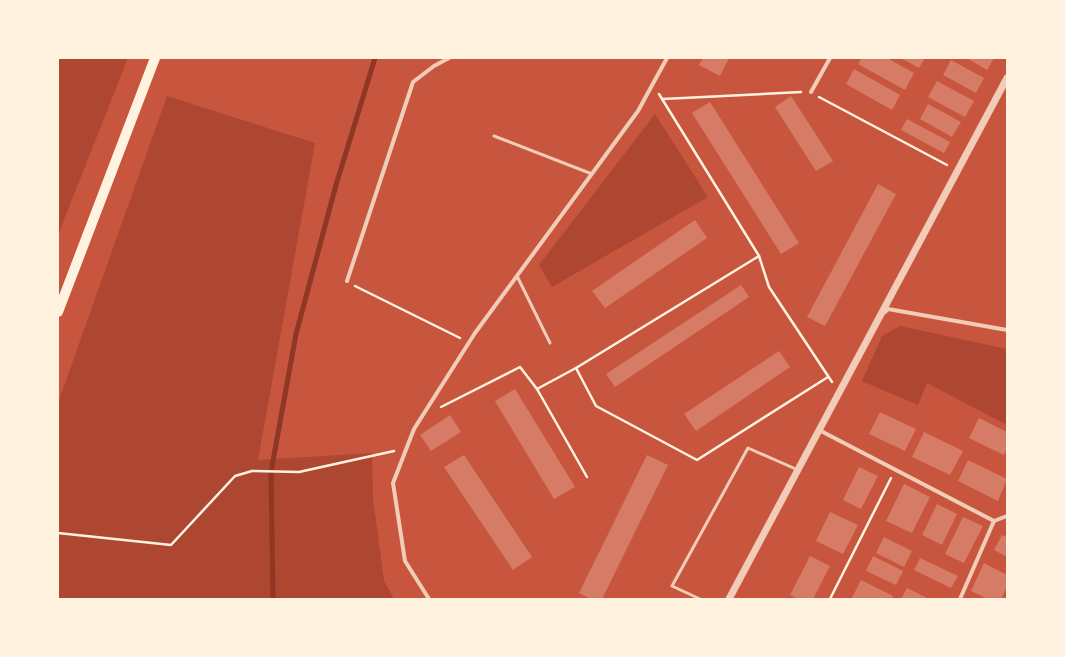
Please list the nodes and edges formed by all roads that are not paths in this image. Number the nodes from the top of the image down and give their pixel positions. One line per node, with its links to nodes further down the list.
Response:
1 (155, 58): 11 (main road)
2 (449, 58): 10 (street)
3 (667, 58): 8 (street)
4 (830, 58): 6 (street)
5 (1007, 78): 12 (street)
6 (811, 92)
7 (494, 136): 8 (lane)
8 (592, 174): 9 (street)
9 (517, 276): 14 (lane); 19 (street)
10 (346, 281)
11 (58, 312)
12 (876, 323): 13 (street); 15 (street)
13 (1007, 330)
14 (550, 343)
15 (819, 430): 16 (street); 18 (street)
16 (798, 470): 20 (lane); 21 (street)
17 (1007, 516): 18 (street)
18 (994, 521): 22 (street)
19 (429, 599)
20 (700, 599)
21 (729, 599)
22 (960, 599)

